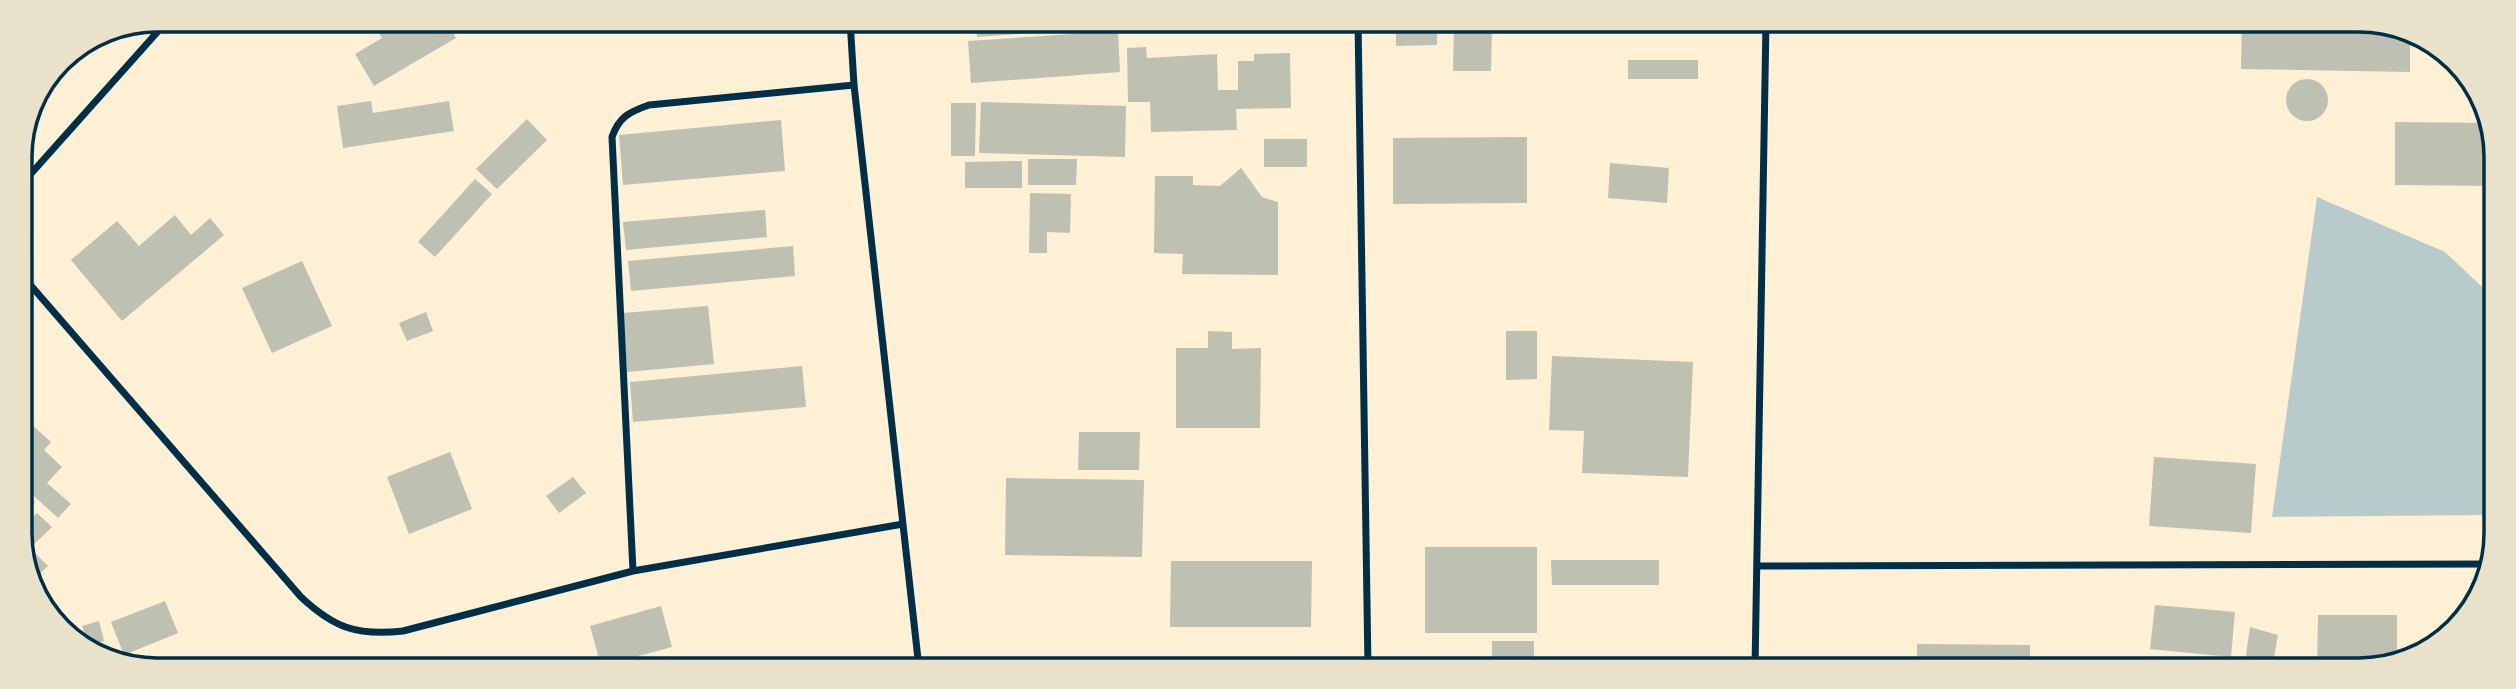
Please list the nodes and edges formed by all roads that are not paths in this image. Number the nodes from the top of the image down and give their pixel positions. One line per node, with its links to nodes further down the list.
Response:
1 (157, 32): 6 (street)
2 (851, 32): 5 (street)
3 (1358, 32): 12 (street)
4 (1766, 32): 10 (street)
5 (854, 85): 8 (street); 11 (street)
6 (32, 173)
7 (32, 287): 11 (street)
8 (903, 524): 11 (street); 14 (street)
9 (2480, 565): 10 (street)
10 (1757, 566): 13 (street)
11 (633, 571)
12 (1368, 657)
13 (1755, 657)
14 (918, 658)

